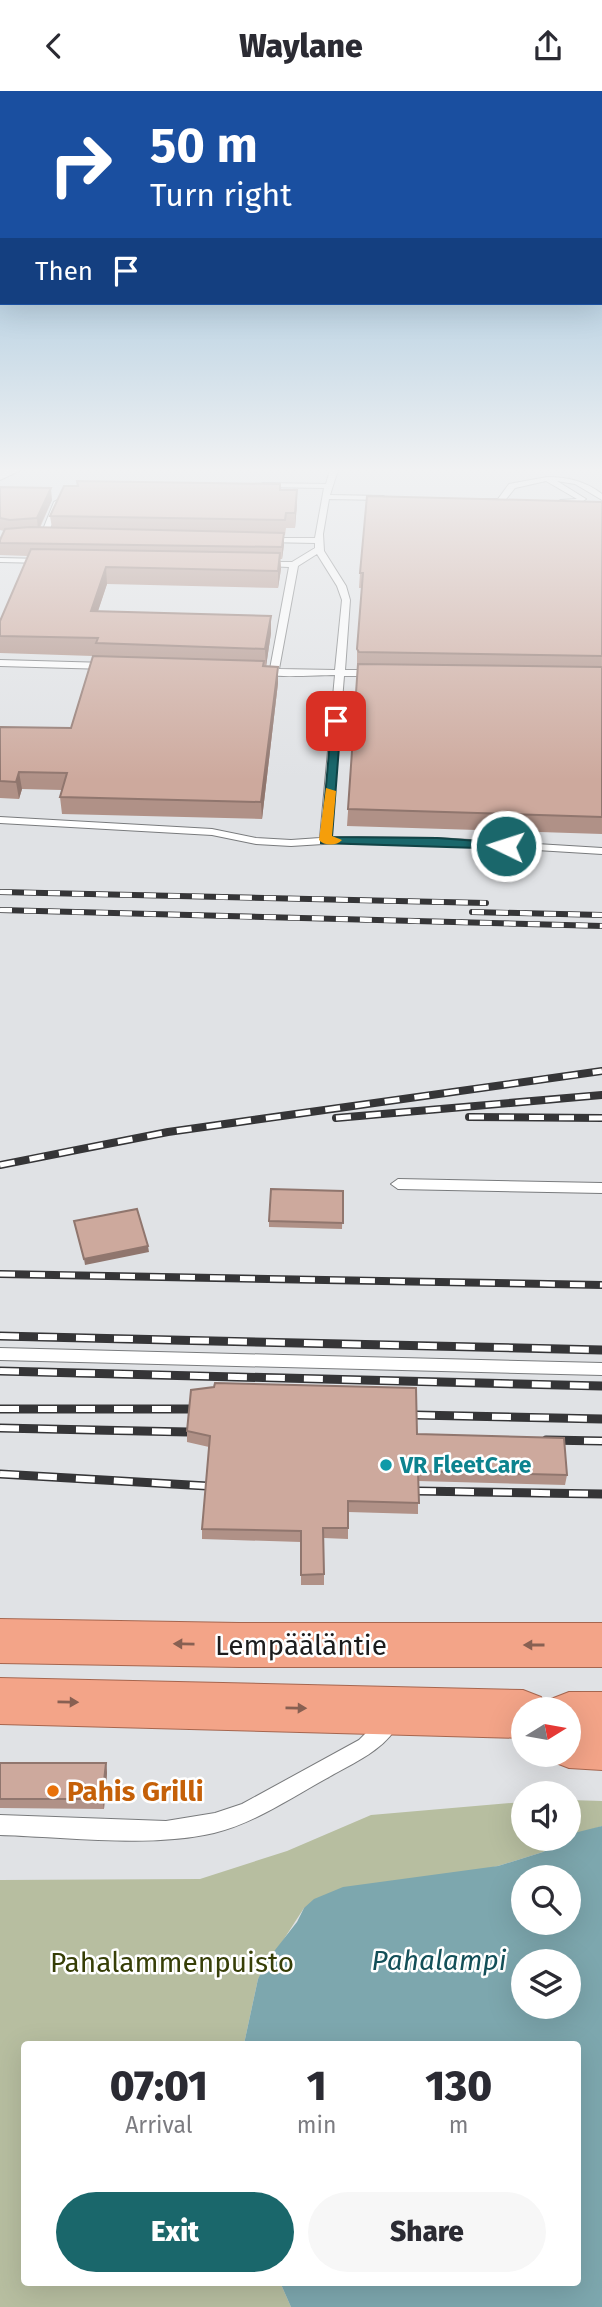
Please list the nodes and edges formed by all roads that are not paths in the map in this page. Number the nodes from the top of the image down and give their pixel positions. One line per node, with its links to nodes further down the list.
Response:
1 (292, 573): 6 (lane)
2 (335, 573): 7 (lane)
3 (0, 663): 4 (lane)
4 (124, 667)
5 (247, 672): 6 (lane)
6 (274, 673): 7 (lane)
7 (340, 673): 8 (lane); 10 (lane)
8 (391, 674)
9 (0, 820): 10 (lane)
10 (326, 840): 11 (lane)
11 (602, 851)
12 (398, 1184): 13 (lane)
13 (602, 1188)
14 (0, 1354): 15 (lane)
15 (602, 1369)
16 (0, 1640): 17 (highway, Lempääläntie, one-way to 16)
17 (602, 1645)
18 (0, 1702): 19 (highway, one-way to 19)
19 (424, 1711): 20 (highway); 23 (highway); 26 (lane)
20 (511, 1714)
21 (581, 1716): 22 (highway)
22 (602, 1716)
23 (511, 1732)
24 (581, 1745): 25 (highway)
25 (602, 1746)
26 (0, 1825)

